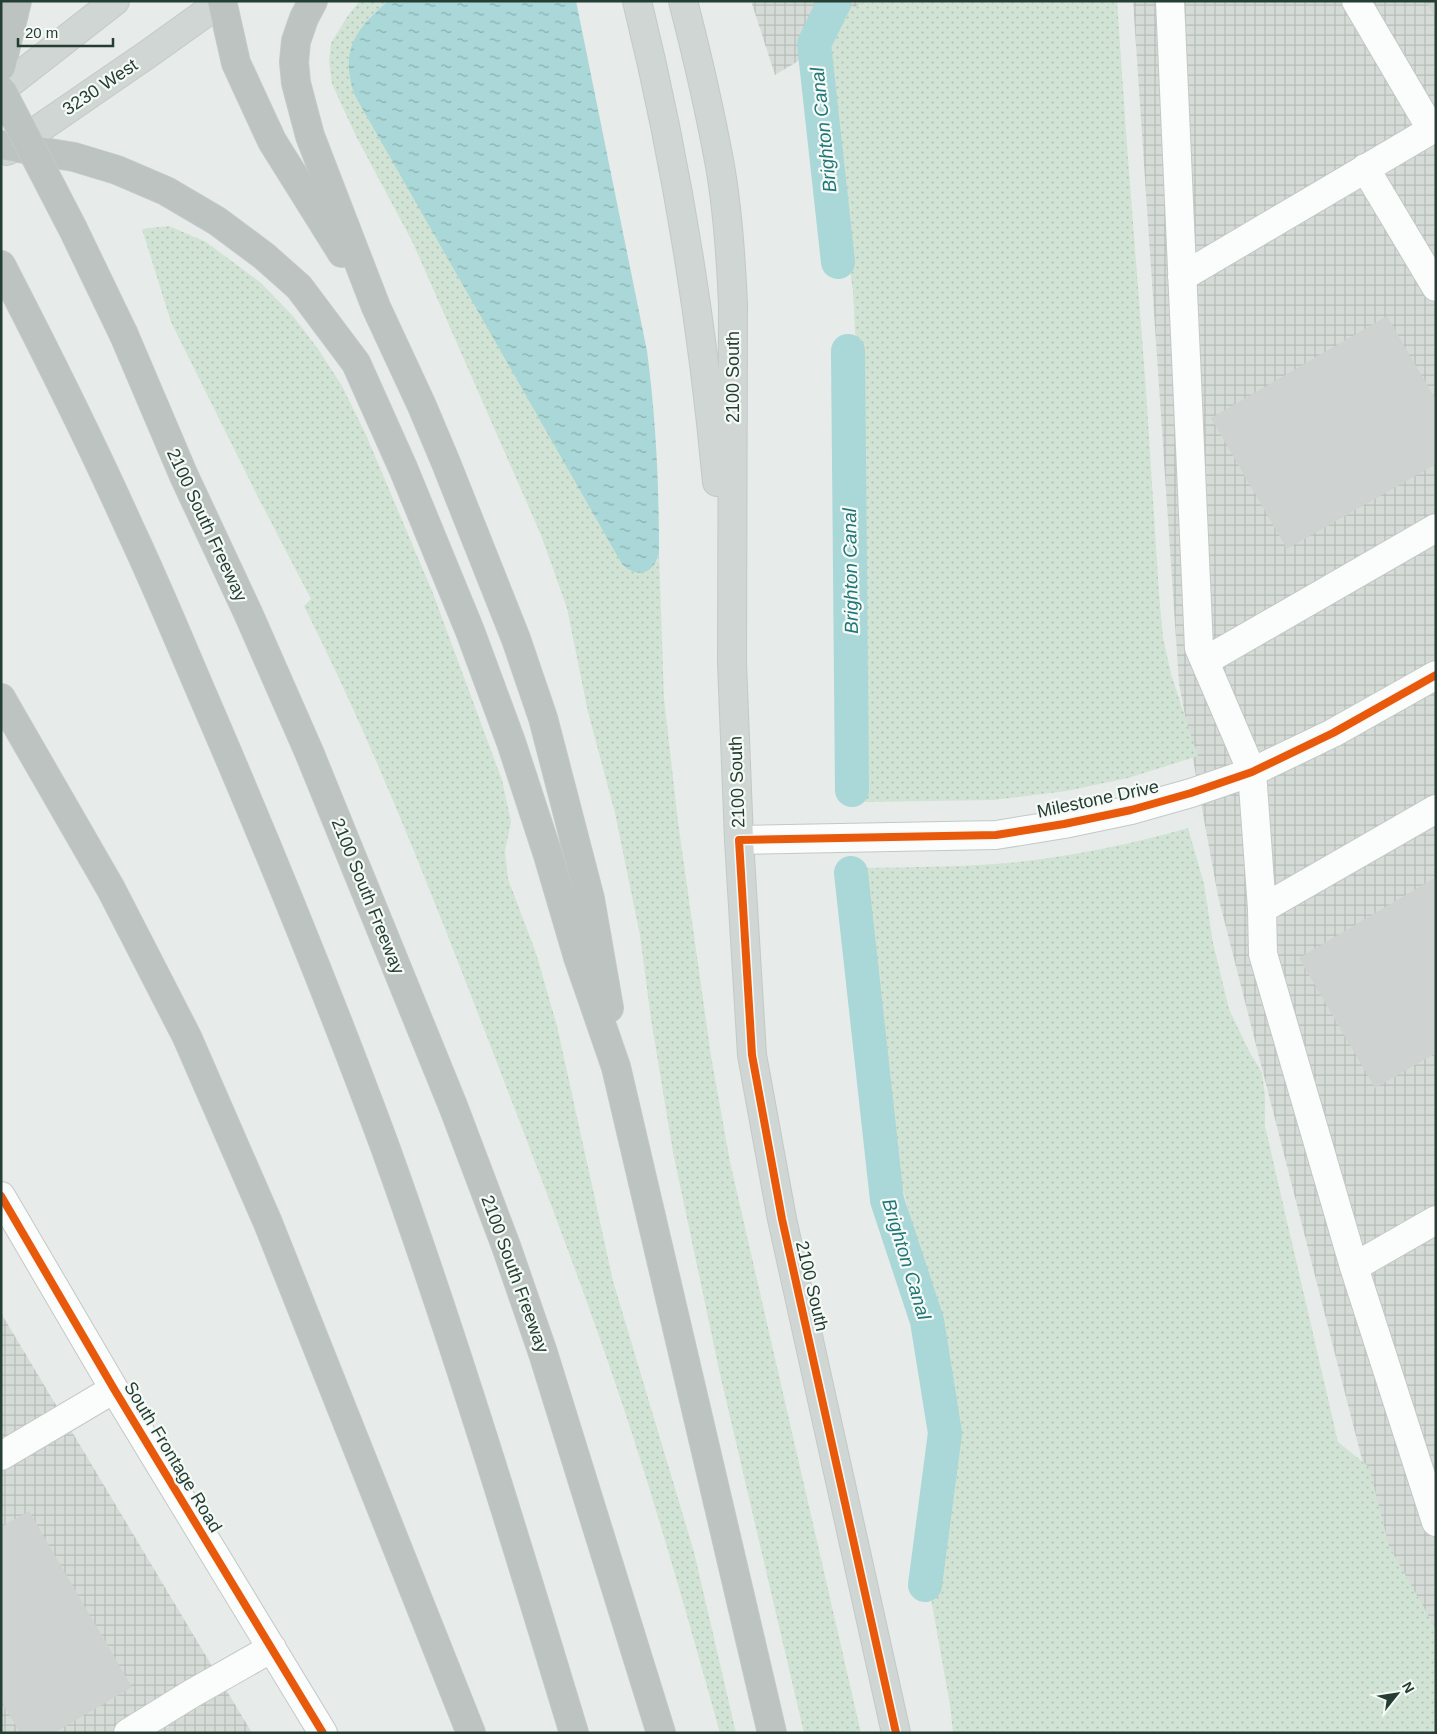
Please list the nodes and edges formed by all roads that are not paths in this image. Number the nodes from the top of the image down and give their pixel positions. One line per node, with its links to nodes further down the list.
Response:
1 (17, 1): 9 (highway)
2 (115, 1): 10 (main road)
3 (222, 1): 12 (main road, 3230 West); 17 (highway)
4 (313, 1): 17 (highway)
5 (637, 1): 20 (main road)
6 (683, 1): 20 (main road, 2100 South)
7 (1170, 1): 15 (street)
8 (1356, 1): 11 (street)
9 (1, 67)
10 (1, 90): 39 (highway, 2100 South Freeway, bridge)
11 (1433, 128): 13 (street)
12 (5, 148): 27 (highway)
13 (1365, 168): 15 (street); 16 (street)
14 (1, 265): 38 (highway)
15 (1182, 277): 19 (street)
16 (1436, 287)
17 (376, 307): 27 (highway)
18 (1436, 528): 19 (street)
19 (1205, 661): 23 (street)
20 (732, 663): 25 (main road, 2100 South)
21 (1436, 674): 23 (street, Milestone Drive)
22 (1, 698): 37 (highway)
23 (1252, 772): 25 (street, Milestone Drive); 26 (street)
24 (1436, 810): 26 (street)
25 (739, 840): 41 (main road, 2100 South)
26 (1262, 909): 30 (street)
27 (616, 1067): 40 (highway)
28 (1, 1196): 31 (street, South Frontage Road)
29 (1436, 1220): 30 (street)
30 (1354, 1267): 33 (street)
31 (114, 1389): 32 (street); 34 (street, South Frontage Road)
32 (1, 1456)
33 (1436, 1522)
34 (272, 1648): 35 (street); 36 (street, South Frontage Road)
35 (128, 1733)
36 (323, 1733)
37 (471, 1733)
38 (574, 1733)
39 (661, 1733)
40 (772, 1733)
41 (896, 1733)

